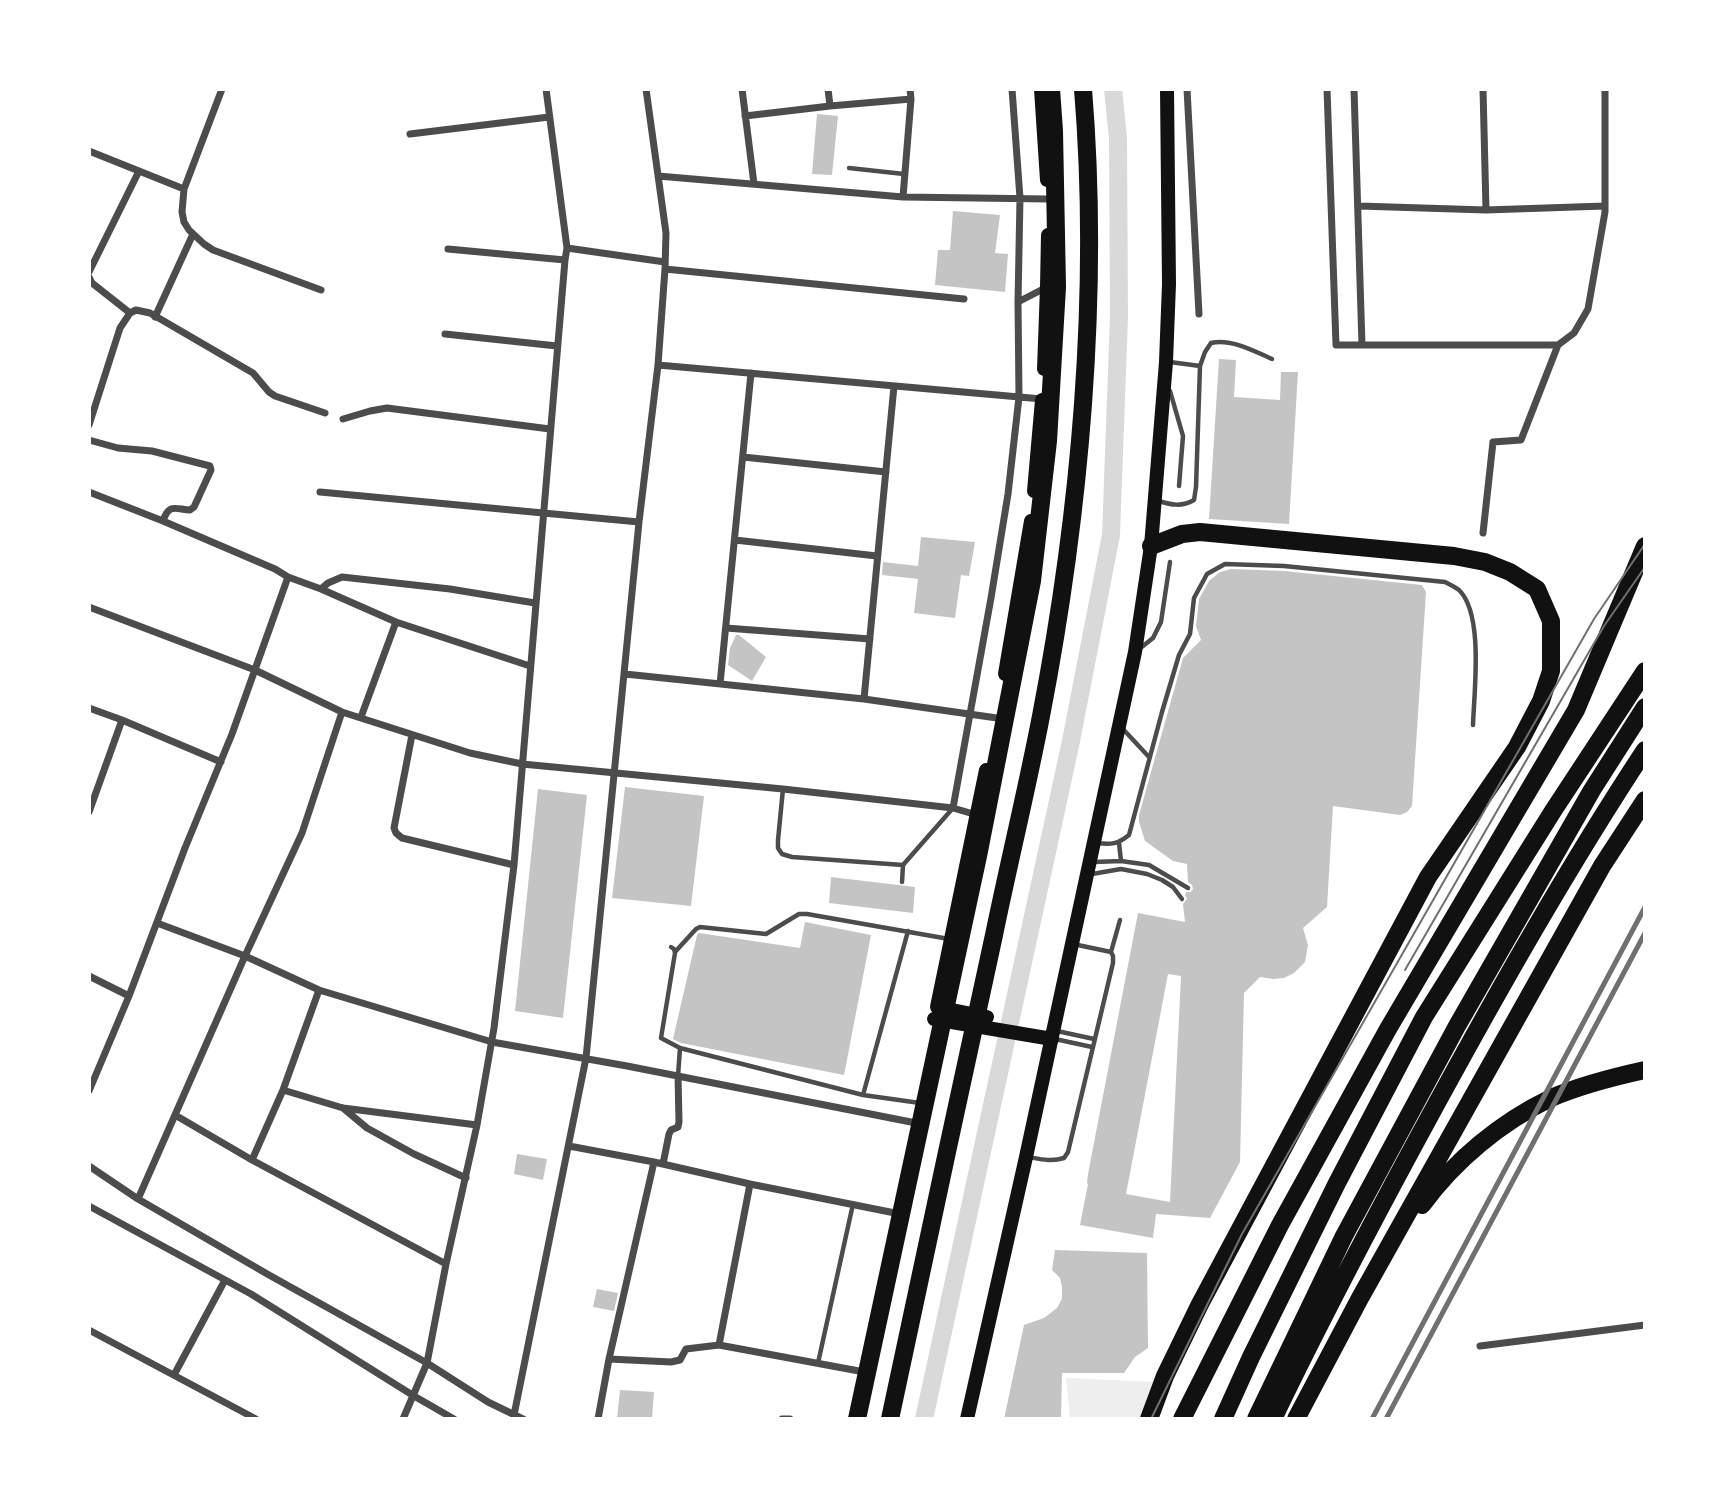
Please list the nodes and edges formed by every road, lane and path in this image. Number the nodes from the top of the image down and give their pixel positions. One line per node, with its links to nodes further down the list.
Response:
1 (222, 89): 28 (street)
2 (546, 89): 19 (street)
3 (646, 89): 26 (street)
4 (742, 89): 20 (street)
5 (828, 89): 18 (street)
6 (910, 89): 17 (street)
7 (1041, 89): 31 (main road)
8 (1051, 89): 188 (highway)
9 (1083, 89): 189 (highway)
10 (1167, 89): 55 (main road)
11 (1187, 89): 46 (street)
12 (1327, 89): 49 (street)
13 (1354, 89): 32 (street)
14 (1483, 89): 34 (street)
15 (1605, 89): 33 (street)
16 (1012, 90): 30 (street)
17 (911, 99): 18 (street); 25 (street)
18 (830, 106): 20 (street)
19 (549, 117): 21 (street); 36 (street)
20 (745, 117): 27 (street)
21 (410, 134)
22 (89, 151): 24 (street)
23 (849, 167): 25 (lane)
24 (139, 171): 28 (street); 40 (street)
25 (904, 174): 29 (street)
26 (658, 176): 27 (street); 39 (street)
27 (754, 184): 29 (street)
28 (184, 189): 35 (street)
29 (903, 197): 30 (street)
30 (1020, 198): 31 (street); 44 (street)
31 (1048, 199): 41 (main road)
32 (1359, 206): 34 (street); 49 (street)
33 (1605, 206): 34 (street); 50 (street)
34 (1486, 210)
35 (193, 234): 42 (street); 47 (street)
36 (567, 248): 38 (street); 39 (street)
37 (448, 249): 38 (street)
38 (565, 260): 51 (street)
39 (665, 266): 43 (street); 53 (street)
40 (89, 275): 45 (street)
41 (1047, 287): 44 (street); 59 (main road)
42 (321, 290)
43 (964, 299)
44 (1018, 302): 58 (street)
45 (130, 313): 47 (street); 62 (street)
46 (1199, 314)
47 (155, 317): 60 (street)
48 (445, 334): 51 (street)
49 (1362, 345): 50 (street)
50 (1558, 345): 74 (street)
51 (558, 346): 63 (street)
52 (1272, 359): 54 (lane)
53 (657, 365): 56 (street); 73 (street)
54 (1200, 366): 55 (lane); 70 (lane)
55 (1166, 368): 67 (lane); 70 (main road)
56 (751, 373): 57 (street); 65 (street)
57 (894, 386): 58 (street); 66 (street)
58 (1019, 397): 59 (street); 97 (street)
59 (1042, 399): 99 (main road)
60 (325, 413)
61 (344, 419): 63 (street)
62 (89, 425)
63 (550, 429): 71 (street)
64 (89, 440): 72 (street)
65 (743, 457): 66 (street); 75 (street)
66 (886, 472): 78 (street)
67 (1180, 486)
68 (89, 492): 72 (street)
69 (320, 492): 71 (street)
70 (1155, 500): 76 (main road)
71 (543, 513): 73 (street); 82 (street)
72 (163, 521): 80 (street)
73 (639, 522): 91 (street)
74 (1483, 533)
75 (734, 540): 78 (street); 85 (street)
76 (1151, 546): 87 (main road); 191 (highway)
77 (1645, 546): 192 (highway)
78 (877, 556): 86 (street)
79 (1170, 562): 87 (lane)
80 (288, 577): 81 (street); 89 (street)
81 (321, 589): 82 (street); 84 (street)
82 (536, 603): 88 (street)
83 (89, 607): 89 (street)
84 (396, 622): 88 (street); 98 (street)
85 (726, 628): 86 (street); 92 (street)
86 (870, 639): 93 (street)
87 (1135, 652): 101 (main road)
88 (530, 666): 107 (street)
89 (255, 670): 96 (street); 106 (street)
90 (1645, 671): 193 (highway)
91 (625, 674): 92 (street); 108 (street)
92 (720, 684): 93 (street)
93 (864, 699): 97 (street)
94 (1645, 707): 194 (highway)
95 (89, 708): 100 (street)
96 (342, 712): 98 (street); 131 (street)
97 (970, 715): 99 (street); 111 (street)
98 (361, 717): 103 (street)
99 (997, 718): 113 (main road)
100 (122, 720): 106 (street); 112 (street)
101 (1119, 724): 105 (lane); 114 (main road)
102 (1473, 725): 105 (lane)
103 (412, 735): 107 (street); 117 (street)
104 (1645, 750): 195 (highway)
105 (1149, 757): 115 (lane)
106 (221, 762): 124 (street)
107 (522, 764): 108 (street); 117 (street)
108 (615, 773): 109 (street); 141 (street)
109 (783, 789): 111 (street); 118 (lane)
110 (1645, 800): 166 (highway)
111 (953, 808): 113 (street); 118 (lane)
112 (89, 812)
113 (977, 815): 126 (main road)
114 (1094, 843): 115 (lane); 119 (main road)
115 (1119, 843): 116 (lane)
116 (1121, 861): 119 (lane); 121 (lane)
117 (514, 865): 138 (street)
118 (903, 865): 120 (lane)
119 (1088, 868): 122 (lane); 127 (main road)
120 (902, 882)
121 (1188, 888)
122 (1182, 900)
123 (1120, 920): 129 (lane)
124 (157, 923): 131 (street); 134 (street)
125 (908, 931): 126 (lane); 130 (lane); 146 (lane)
126 (950, 939): 135 (main road)
127 (1072, 944): 129 (lane); 136 (main road)
128 (671, 947): 130 (lane)
129 (1111, 952): 137 (lane)
130 (675, 953): 140 (lane)
131 (245, 956): 133 (street); 149 (street)
132 (89, 976): 134 (street)
133 (319, 990): 138 (street); 144 (street)
134 (129, 996): 145 (street)
135 (936, 1013): 136 (main road); 147 (main road)
136 (1053, 1035): 137 (lane); 139 (lane); 153 (main road)
137 (1094, 1039): 139 (lane)
138 (492, 1042): 141 (street); 151 (street)
139 (1092, 1047): 153 (lane)
140 (680, 1048): 143 (lane); 146 (lane)
141 (586, 1058): 143 (street); 152 (street)
142 (1645, 1070): 166 (highway)
143 (678, 1076): 150 (street); 156 (street)
144 (283, 1090): 148 (street); 154 (street)
145 (89, 1091)
146 (863, 1095): 147 (lane)
147 (920, 1103): 150 (main road)
148 (343, 1108): 151 (street); 158 (street)
149 (175, 1115): 154 (street); 160 (street)
150 (916, 1123): 163 (main road)
151 (477, 1125): 158 (street)
152 (569, 1146): 155 (street); 178 (street)
153 (1026, 1157): 190 (main road)
154 (252, 1160): 164 (street)
155 (654, 1162): 156 (street); 171 (street)
156 (663, 1164): 159 (street)
157 (89, 1166): 160 (street)
158 (466, 1178): 164 (street)
159 (750, 1184): 161 (street); 169 (street)
160 (138, 1199): 172 (street)
161 (853, 1204): 163 (street); 173 (lane)
162 (89, 1206): 165 (street)
163 (895, 1213): 174 (main road)
164 (446, 1264): 172 (street)
165 (225, 1280): 175 (street); 176 (street)
166 (1360, 1298): 196 (highway)
167 (1645, 1325): 170 (street)
168 (89, 1330): 175 (street)
169 (719, 1345): 171 (street); 173 (street)
170 (1480, 1346)
171 (609, 1359): 184 (street)
172 (427, 1363): 176 (street); 178 (street)
173 (818, 1363): 174 (street)
174 (859, 1371): 187 (main road)
175 (174, 1375): 177 (street)
176 (414, 1396): 181 (street); 182 (street)
177 (240, 1410): 179 (street); 180 (street)
178 (514, 1415): 183 (street)
179 (235, 1419)
180 (256, 1419)
181 (403, 1419)
182 (454, 1419)
183 (523, 1419)
184 (598, 1419)
185 (782, 1419): 186 (street)
186 (790, 1419)
187 (850, 1419)
188 (857, 1419)
189 (890, 1419)
190 (967, 1419)
191 (1149, 1419)
192 (1182, 1419)
193 (1223, 1419)
194 (1256, 1419)
195 (1273, 1419)
196 (1296, 1419)

